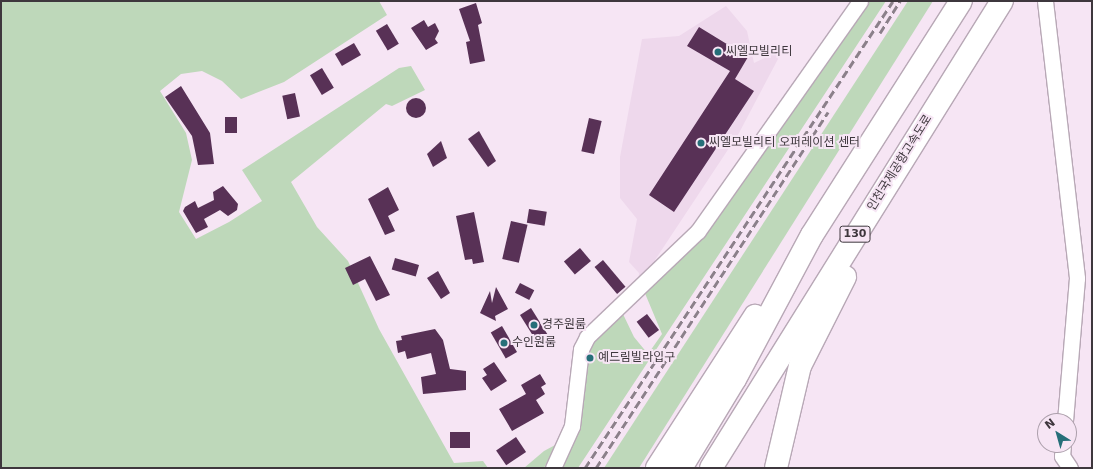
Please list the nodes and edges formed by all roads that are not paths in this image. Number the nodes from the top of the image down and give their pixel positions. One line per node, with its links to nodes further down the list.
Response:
1 (860, 1): 9 (street)
2 (961, 1): 6 (highway, 130)
3 (1002, 1): 12 (highway, 인천국제공항고속도로 / 130)
4 (1006, 1): 13 (highway)
5 (1045, 1): 7 (street)
6 (812, 235): 10 (highway); 11 (highway, 130)
7 (1066, 413)
8 (1062, 453): 14 (street)
9 (553, 468)
10 (657, 468)
11 (681, 468)
12 (712, 468)
13 (776, 468)
14 (1070, 468)

